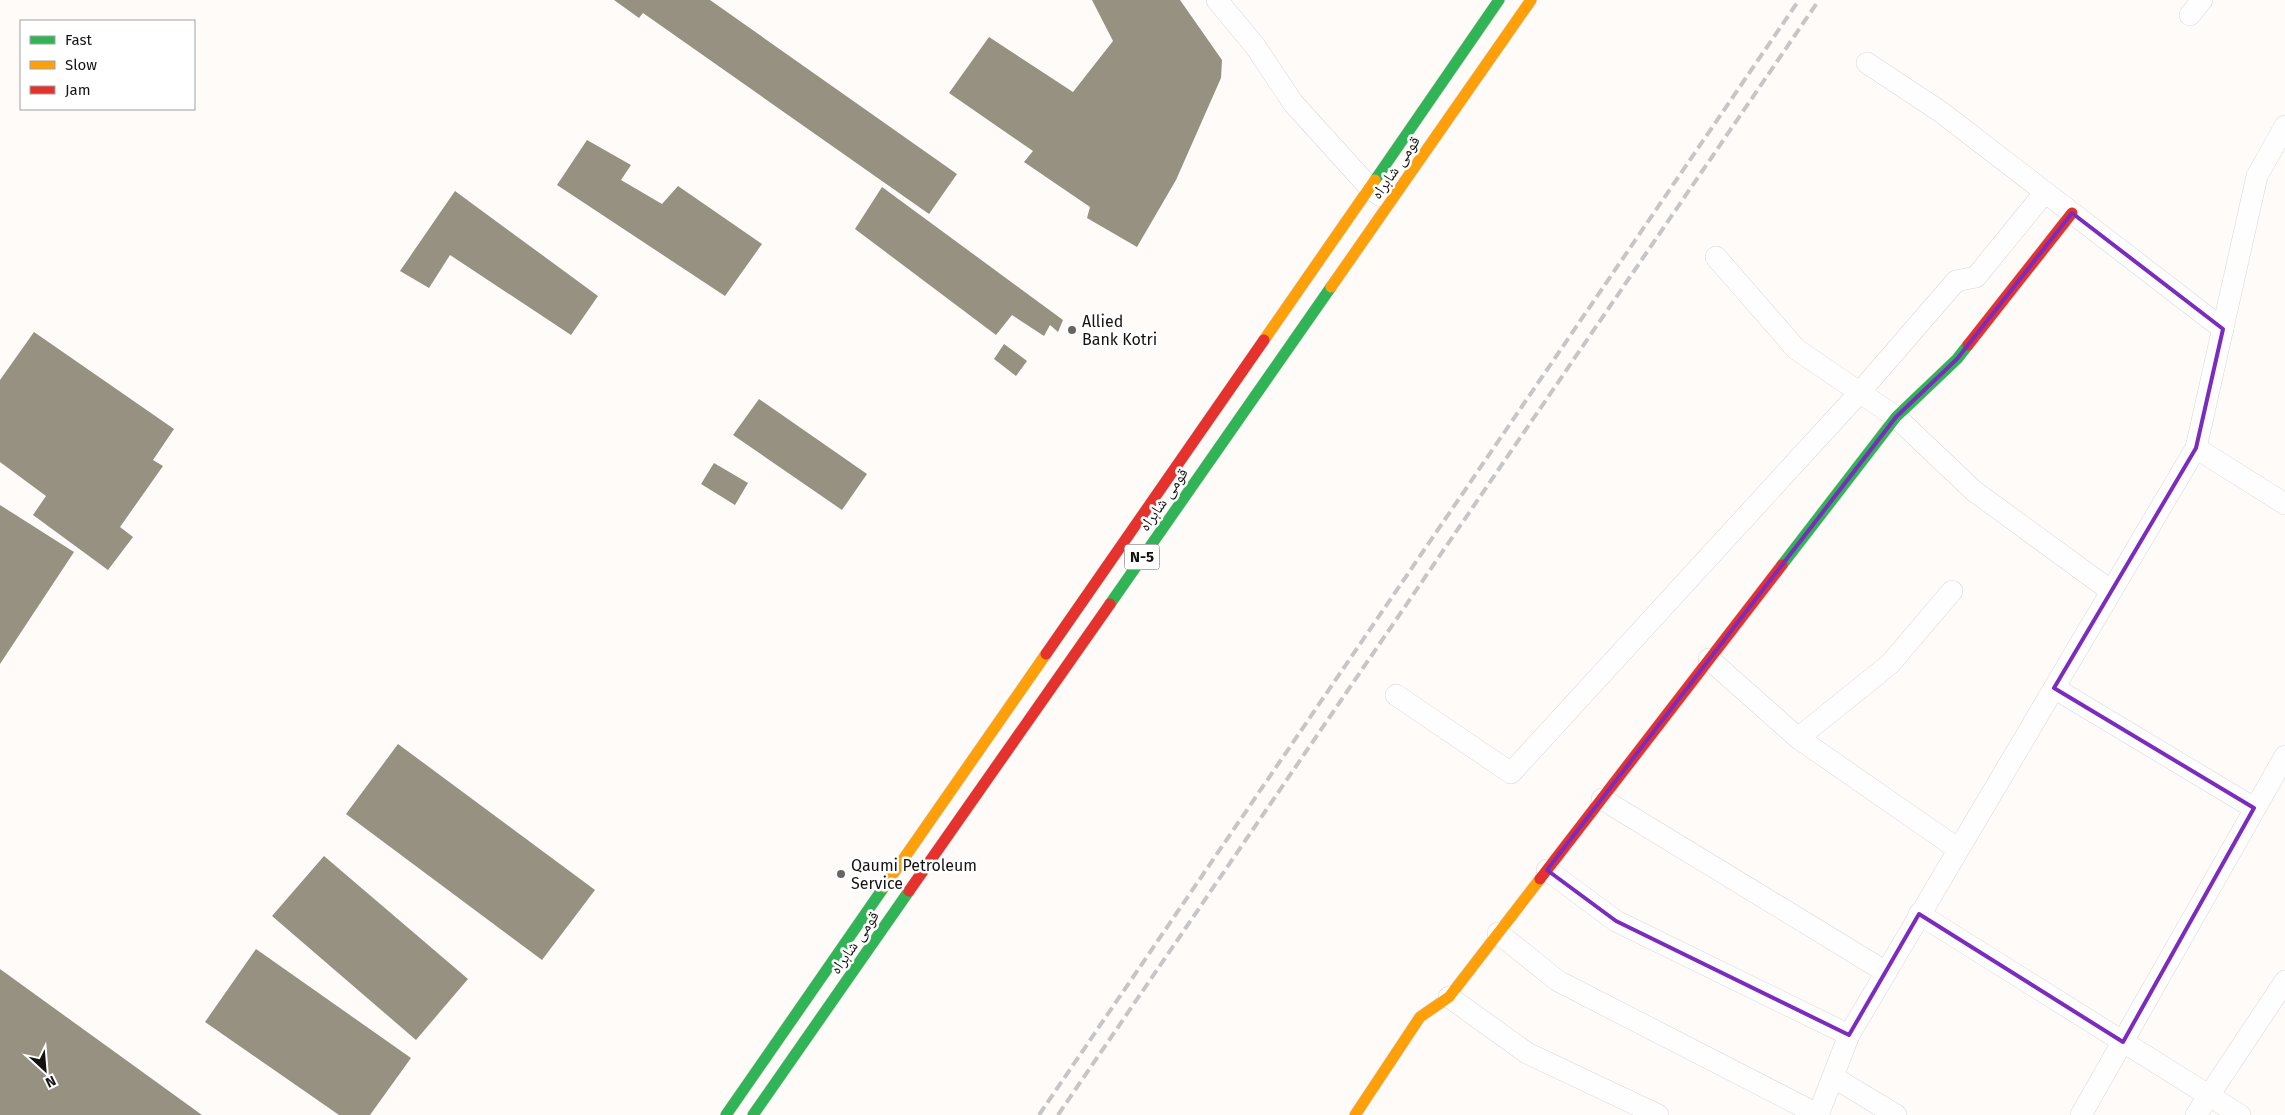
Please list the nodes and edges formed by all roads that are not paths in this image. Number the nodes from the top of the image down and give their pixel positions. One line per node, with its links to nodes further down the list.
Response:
1 (1217, 0): 6 (street)
2 (1499, 0): 6 (main road, قومی شاہراہ / N-5)
3 (1531, 0): 8 (main road, قومی شاہراہ / N-5)
4 (1867, 63): 7 (street)
5 (2285, 126): 11 (street)
6 (1370, 188): 8 (street); 36 (main road, قومی شاہراہ / N-5)
7 (2045, 192): 9 (street); 12 (street)
8 (1390, 202): 37 (main road, قومی شاہراہ / N-5)
9 (2072, 213): 11 (street); 13 (main road)
10 (1716, 257): 12 (street)
11 (2222, 329): 14 (street)
12 (1860, 392): 13 (street); 20 (street)
13 (1896, 417): 17 (street); 18 (main road)
14 (2196, 448): 15 (street); 17 (street)
15 (2285, 504)
16 (1952, 591): 21 (street)
17 (2111, 591): 19 (street)
18 (1709, 660): 21 (street); 23 (main road)
19 (2054, 688): 24 (street); 25 (street)
20 (1396, 695)
21 (1798, 738): 25 (street)
22 (2285, 756): 24 (street)
23 (1602, 799): 26 (main road); 29 (street)
24 (2254, 808): 33 (street)
25 (1958, 849): 27 (street)
26 (1547, 870): 28 (main road); 32 (street)
27 (1919, 914): 29 (street); 33 (street)
28 (1498, 933): 31 (main road); 40 (street)
29 (1886, 972): 32 (street)
30 (2285, 981): 35 (street)
31 (1449, 997): 38 (main road); 39 (street)
32 (1849, 1035): 34 (street)
33 (2123, 1042): 35 (street); 42 (street)
34 (1833, 1077): 40 (street); 41 (street)
35 (2208, 1096): 43 (street); 44 (street)
36 (726, 1115)
37 (753, 1115)
38 (1355, 1115)
39 (1658, 1115)
40 (1818, 1115)
41 (1896, 1115)
42 (2081, 1115)
43 (2196, 1115)
44 (2240, 1115)

